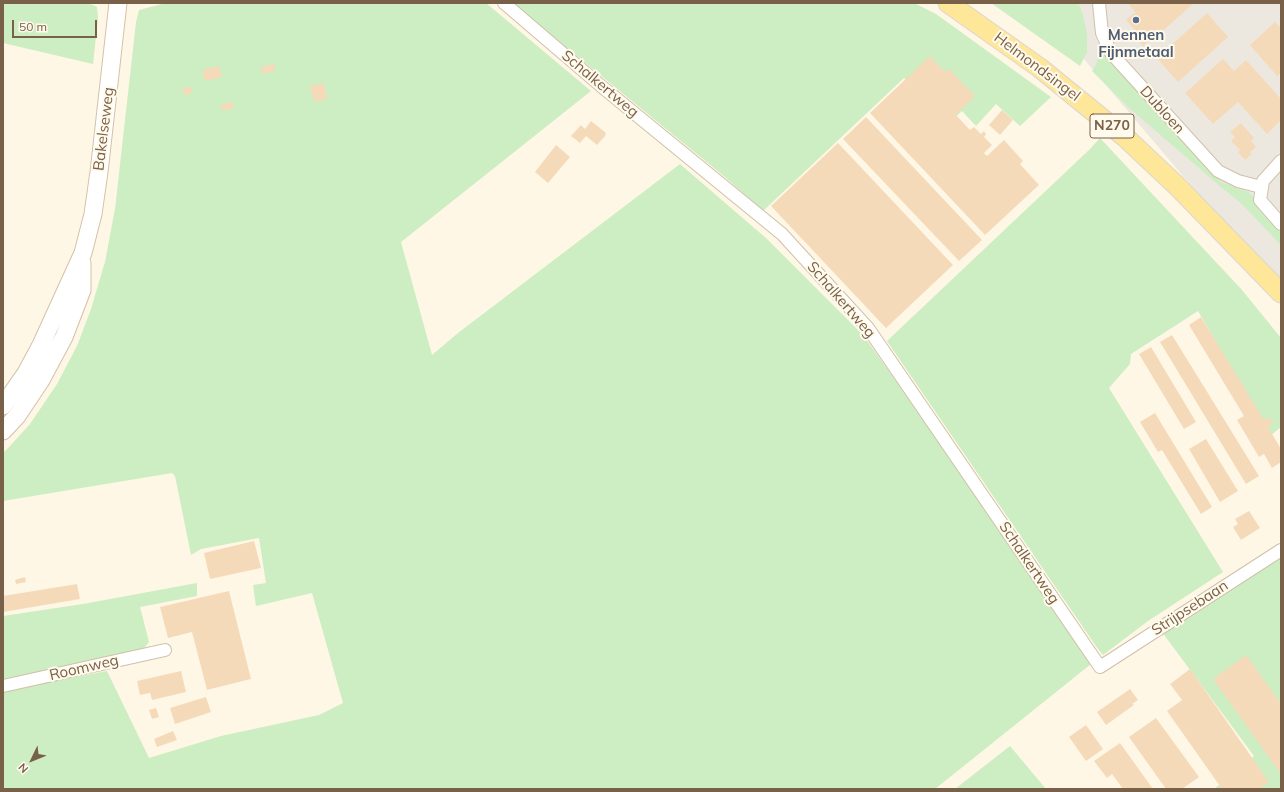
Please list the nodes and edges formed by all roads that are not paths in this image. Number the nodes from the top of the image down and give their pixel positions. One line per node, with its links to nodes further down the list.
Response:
1 (118, 3): 8 (main road, Bakelseweg)
2 (504, 3): 16 (street, Schalkertweg)
3 (948, 3): 9 (main road, Helmondsingel / N270)
4 (1099, 3): 6 (street, Dubloen)
5 (1281, 161): 6 (street)
6 (1261, 187): 7 (street)
7 (1281, 224)
8 (83, 253): 12 (main road, Bakelseweg); 13 (main road, Bakelseweg)
9 (1258, 271): 10 (main road, Helmondsingel / N270); 11 (main road, Helmondsingel / N270)
10 (1281, 293)
11 (1281, 304)
12 (3, 406)
13 (3, 431)
14 (1281, 550): 16 (street, Strijpsebaan)
15 (165, 650): 17 (street, Roomweg)
16 (1100, 667)
17 (3, 686)

